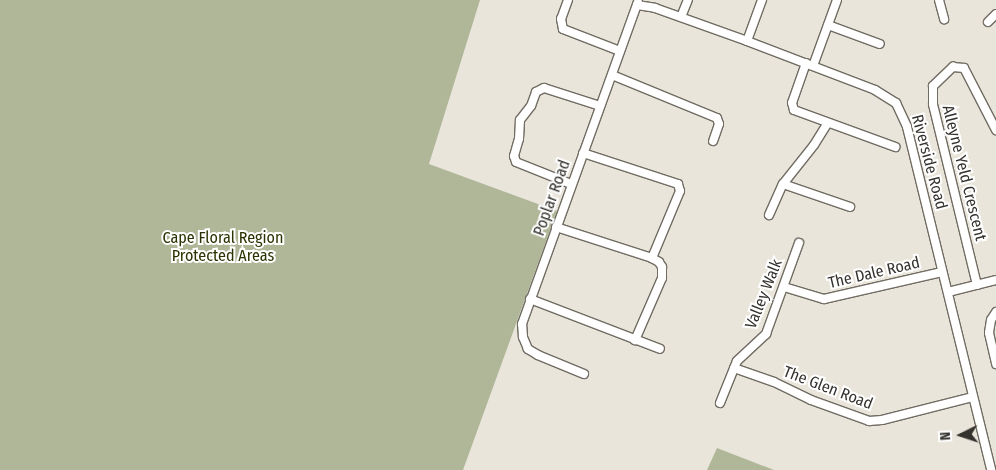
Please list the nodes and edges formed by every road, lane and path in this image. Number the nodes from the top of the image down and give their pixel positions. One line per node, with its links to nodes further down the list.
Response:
1 (568, 0): 14 (street)
2 (688, 0): 8 (street)
3 (762, 0): 12 (street)
4 (837, 0): 11 (street)
5 (939, 0): 9 (street)
6 (638, 2): 8 (street, Riverside Road); 14 (street, Poplar Road)
7 (996, 14): 10 (street)
8 (681, 18): 12 (street, Riverside Road)
9 (944, 19)
10 (988, 22)
11 (828, 25): 13 (street); 15 (street)
12 (747, 41): 15 (street, Riverside Road)
13 (880, 44)
14 (620, 52): 16 (street, Poplar Road)
15 (809, 64): 18 (street); 30 (street, Riverside Road)
16 (612, 75): 17 (street, Poplar Road); 20 (street)
17 (600, 106): 22 (street, Poplar Road); 23 (street)
18 (828, 123): 21 (street); 24 (street)
19 (996, 130): 32 (street, Alleyne Yeld Crescent)
20 (713, 141)
21 (895, 147)
22 (583, 153): 23 (street, Poplar Road); 29 (street)
23 (571, 184): 27 (street, Poplar Road)
24 (783, 184): 25 (street); 26 (street)
25 (850, 207)
26 (769, 215)
27 (556, 227): 29 (street); 35 (street, Poplar Road)
28 (799, 243): 33 (street, Valley Walk)
29 (652, 258): 37 (street)
30 (942, 272): 33 (street, The Dale Road); 34 (street, Riverside Road)
31 (996, 280): 32 (street)
32 (977, 285): 34 (street)
33 (784, 286): 40 (street, Valley Walk)
34 (948, 292): 42 (street, Riverside Road)
35 (530, 299): 37 (street); 41 (street, Poplar Road)
36 (996, 312): 39 (street)
37 (635, 340): 38 (street)
38 (660, 349)
39 (996, 364)
40 (734, 368): 42 (street, The Glen Road); 43 (street, Valley Walk)
41 (584, 374)
42 (972, 397): 44 (street, Riverside Road)
43 (720, 403)
44 (991, 470)

